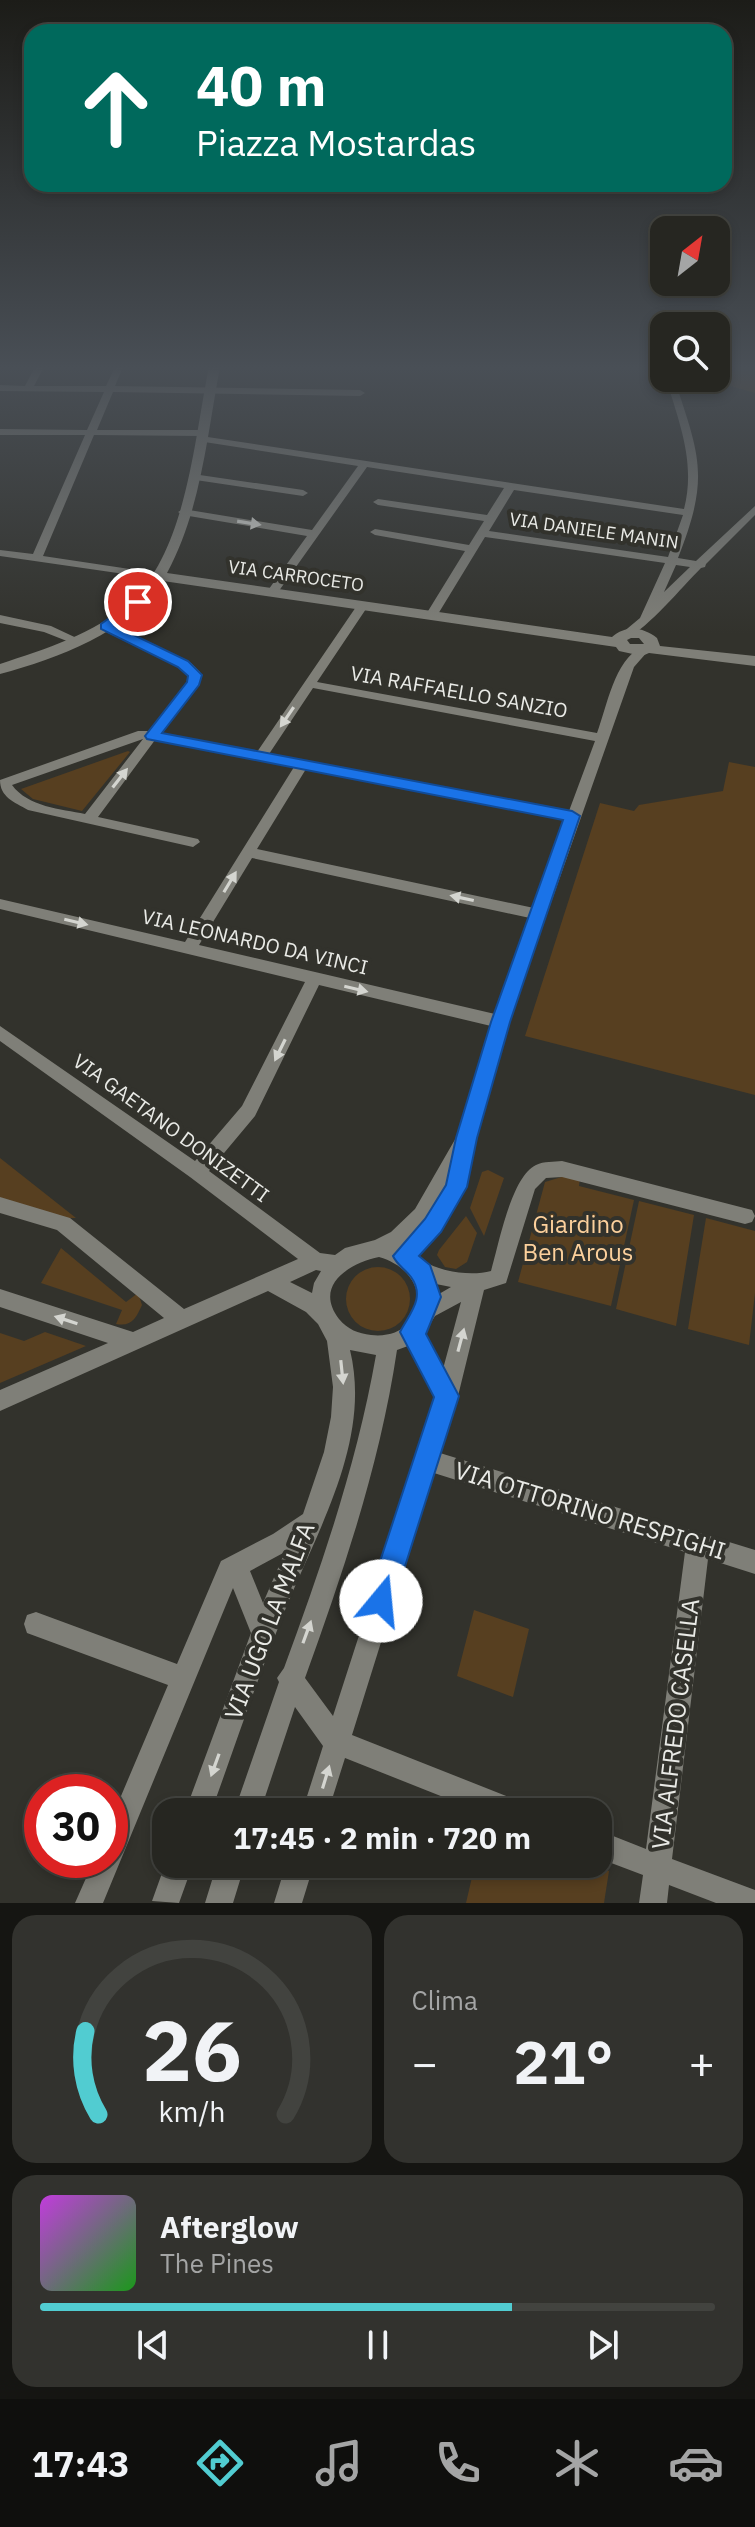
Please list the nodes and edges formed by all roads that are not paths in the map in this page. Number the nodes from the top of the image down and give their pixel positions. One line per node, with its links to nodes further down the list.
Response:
1 (80, 456): 19 (street)
2 (197, 456): 6 (street)
3 (312, 456): 5 (street)
4 (692, 456): 12 (street)
5 (364, 465): 7 (street); 16 (street)
6 (193, 477): 8 (street); 11 (street)
7 (510, 487): 12 (street); 13 (street)
8 (303, 493)
9 (378, 502): 13 (street)
10 (755, 509): 21 (street)
11 (183, 512): 16 (street, one-way to 16); 22 (street)
12 (687, 513): 20 (street)
13 (490, 519): 15 (street)
14 (375, 532): 17 (street)
15 (482, 533): 17 (street); 20 (street, VIA DANIELE MANIN)
16 (315, 534): 23 (street)
17 (472, 549): 25 (street)
18 (0, 553): 19 (street, VIA CARROCETO)
19 (37, 558): 22 (street, VIA CARROCETO)
20 (671, 560): 21 (street, VIA DANIELE MANIN); 28 (street)
21 (701, 565): 28 (street)
22 (159, 576): 23 (street, VIA CARROCETO); 27 (street)
23 (272, 593): 24 (street, VIA CARROCETO)
24 (362, 606): 25 (street, VIA CARROCETO); 34 (street)
25 (431, 616): 29 (street, VIA CARROCETO)
26 (0, 619): 30 (street)
27 (106, 627): 30 (street); 35 (street)
28 (647, 635): 29 (street, VIA CARROCETO); 31 (street); 32 (street)
29 (623, 640): 32 (street)
30 (77, 641): 33 (street)
31 (755, 661)
32 (628, 666): 36 (street)
33 (0, 669)
34 (310, 684): 36 (street, VIA RAFFAELLO SANZIO); 37 (street, one-way to 37)
35 (152, 736): 37 (street); 39 (street); 41 (street, one-way to 35)
36 (601, 738): 40 (street)
37 (260, 757): 38 (street)
38 (302, 765): 40 (street); 43 (street)
39 (2, 784): 41 (street)
40 (572, 816): 45 (street)
41 (88, 820): 42 (street)
42 (193, 842)
43 (248, 852): 45 (street, one-way to 43); 46 (street, one-way to 43)
44 (0, 904): 46 (street, VIA LEONARDO DA VINCI, one-way to 46)
45 (538, 914): 48 (street)
46 (189, 948): 47 (street, VIA LEONARDO DA VINCI)
47 (314, 979): 48 (street, VIA LEONARDO DA VINCI, one-way to 48); 51 (street, one-way to 51)
48 (501, 1022): 50 (street)
49 (0, 1032): 51 (street, VIA GAETANO DONIZETTI)
50 (466, 1138): 54 (street); 55 (street)
51 (197, 1172): 56 (street, VIA GAETANO DONIZETTI)
52 (0, 1205): 63 (street)
53 (745, 1216): 59 (street)
54 (379, 1248): 55 (street); 56 (street)
55 (404, 1256): 57 (street)
56 (325, 1263): 58 (street); 62 (street)
57 (422, 1272): 59 (street); 61 (street)
58 (269, 1282): 62 (street); 63 (street)
59 (476, 1284): 61 (street); 67 (street, one-way to 59)
60 (0, 1298): 65 (street, one-way to 60)
61 (427, 1310): 64 (street)
62 (326, 1317): 66 (street); 70 (street, VIA UGO LA MALFA, one-way to 70)
63 (182, 1320): 65 (street)
64 (412, 1332): 66 (street); 67 (street)
65 (132, 1341): 68 (street)
66 (388, 1344): 76 (street, VIA UGO LA MALFA, one-way to 66)
67 (447, 1396): 69 (street)
68 (0, 1401)
69 (425, 1459): 71 (street, VIA OTTORINO RESPIGHI); 78 (street)
70 (308, 1523): 73 (street); 75 (street, VIA UGO LA MALFA)
71 (698, 1545): 72 (street, VIA OTTORINO RESPIGHI); 85 (street, VIA ALFREDO CASELLA)
72 (755, 1562)
73 (236, 1565): 75 (street); 77 (street)
74 (36, 1624): 77 (street)
75 (263, 1633): 79 (street, VIA UGO LA MALFA, one-way to 79)
76 (290, 1678): 78 (street); 80 (street, VIA UGO LA MALFA)
77 (184, 1679): 83 (street)
78 (336, 1742): 81 (street, one-way to 78); 82 (street)
79 (203, 1798)
80 (251, 1798)
81 (319, 1798)
82 (479, 1798)
83 (128, 1811)
84 (612, 1850): 85 (street)
85 (658, 1868): 94 (street, VIA ALFREDO CASELLA); 95 (street)
86 (100, 1878): 91 (street)
87 (174, 1878): 90 (street)
88 (227, 1878): 92 (street)
89 (296, 1878): 93 (street)
90 (165, 1902)
91 (89, 1903)
92 (219, 1903)
93 (288, 1903)
94 (653, 1903)
95 (752, 1903)

